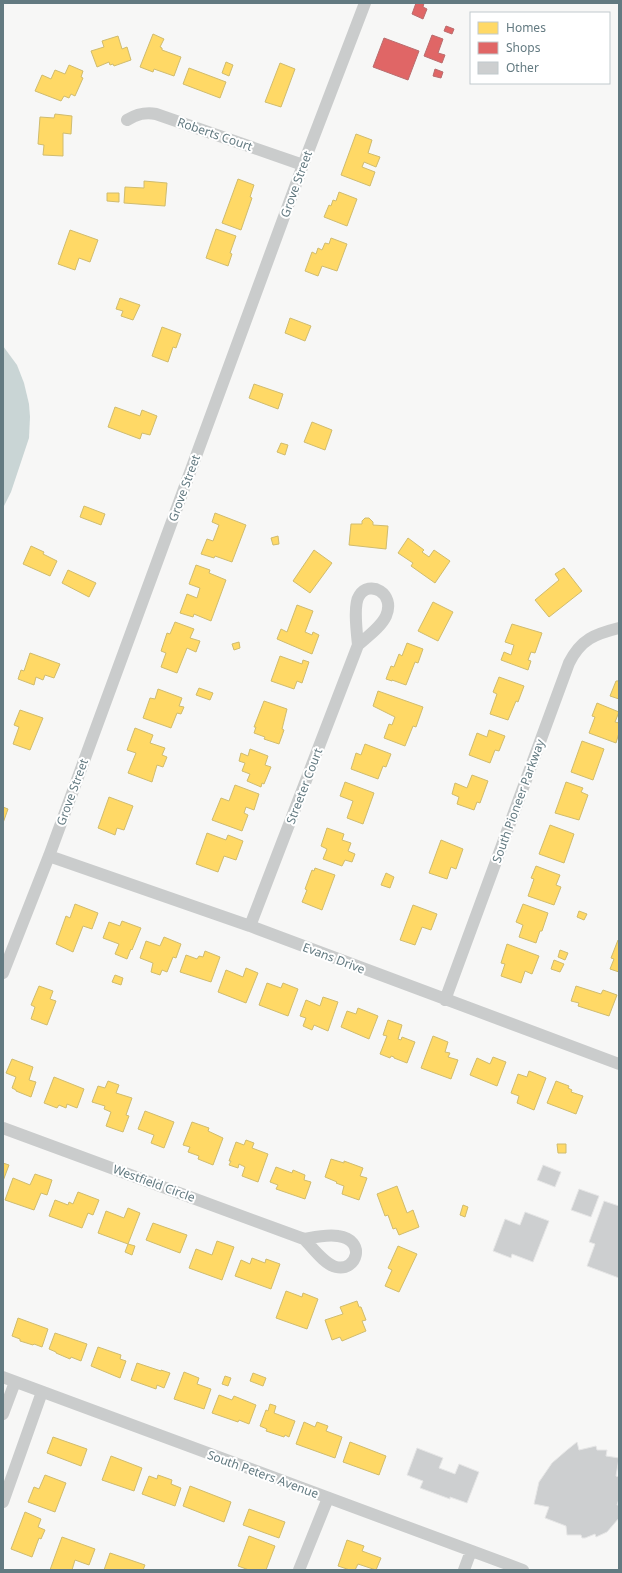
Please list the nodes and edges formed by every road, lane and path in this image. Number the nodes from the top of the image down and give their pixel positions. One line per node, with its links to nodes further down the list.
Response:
1 (365, 3): 3 (street, Grove Street)
2 (127, 120): 3 (street, Roberts Court)
3 (303, 165): 6 (street, Grove Street)
4 (619, 628): 9 (street, South Pioneer Parkway)
5 (358, 645): 7 (street, Streeter Court)
6 (49, 856): 7 (street, Evans Drive); 8 (street, Grove Street)
7 (250, 926): 9 (street, Evans Drive)
8 (3, 973)
9 (445, 1000): 10 (street, Evans Drive)
10 (619, 1064)
11 (3, 1128): 12 (street, Westfield Circle)
12 (304, 1239)
13 (3, 1378): 14 (street, South Peters Avenue)
14 (15, 1382): 15 (street, South Peters Avenue); 16 (street)
15 (42, 1392): 17 (street, South Peters Avenue); 18 (street)
16 (3, 1414)
17 (328, 1498): 19 (street, South Peters Avenue); 20 (street)
18 (3, 1502)
19 (471, 1551): 21 (street); 22 (street, South Peters Avenue)
20 (299, 1570)
21 (464, 1570)
22 (523, 1570)

